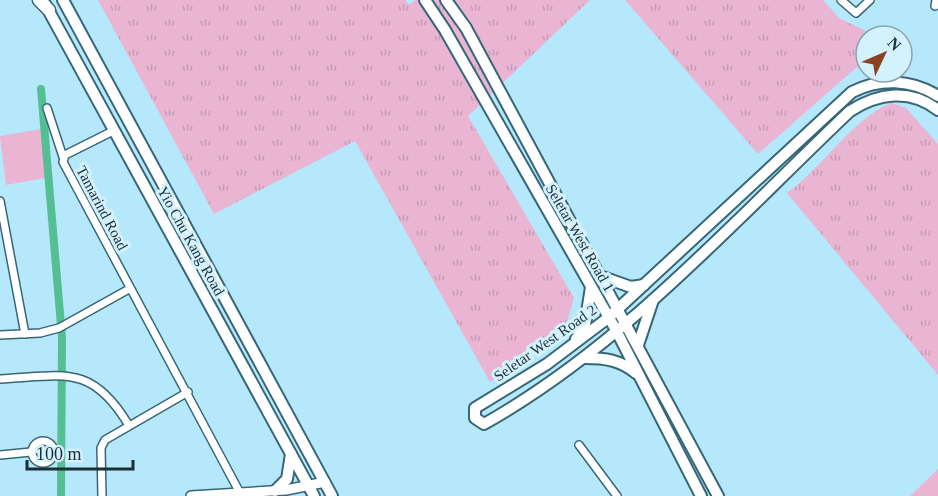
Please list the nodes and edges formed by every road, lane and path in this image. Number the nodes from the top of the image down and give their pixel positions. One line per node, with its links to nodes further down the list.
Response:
1 (63, 0): 8 (main road, Yio Chu Kang Road)
2 (424, 0): 18 (main road, Seletar West Road 1)
3 (446, 0): 16 (main road, Seletar West Road 1)
4 (841, 0): 5 (street)
5 (870, 0)
6 (43, 3): 11 (main road, Yio Chu Kang Road)
7 (938, 96): 17 (main road, Seletar West Road 2)
8 (119, 100): 11 (main road); 12 (main road, Yio Chu Kang Road)
9 (47, 108): 13 (street)
10 (938, 110): 20 (main road, Seletar West Road 2)
11 (113, 131): 12 (main road); 13 (street, Tamarind Road); 36 (main road, Yio Chu Kang Road)
12 (141, 141): 38 (main road, Yio Chu Kang Road)
13 (63, 157): 19 (street, Tamarind Road)
14 (0, 201): 15 (street)
15 (2, 229): 25 (street)
16 (600, 276): 17 (main road); 21 (main road, Seletar West Road 1)
17 (645, 285): 21 (main road, Seletar West Road 2)
18 (591, 287): 22 (main road, Seletar West Road 1); 27 (main road)
19 (129, 289): 25 (street); 32 (street, Tamarind Road)
20 (655, 297): 23 (main road, Seletar West Road 2); 28 (main road)
21 (618, 309): 22 (main road, Seletar West Road 2); 23 (main road, Seletar West Road 1)
22 (608, 318): 24 (main road, Seletar West Road 1); 27 (main road, Seletar West Road 2)
23 (625, 322): 24 (main road, Seletar West Road 2); 28 (main road, Seletar West Road 1)
24 (615, 330): 29 (main road, Seletar West Road 2); 30 (main road, Seletar West Road 1)
25 (25, 334): 26 (street)
26 (0, 335)
27 (573, 345): 29 (main road, Seletar West Road 2)
28 (638, 345): 47 (main road, Seletar West Road 1)
29 (585, 358): 30 (main road)
30 (639, 375): 46 (main road, Seletar West Road 1)
31 (0, 379): 33 (street)
32 (188, 392): 33 (street); 41 (street, Tamarind Road)
33 (128, 424): 42 (street)
34 (579, 445): 45 (street)
35 (32, 452): 37 (street)
36 (291, 454): 39 (main road); 40 (main road, Yio Chu Kang Road)
37 (0, 455)
38 (325, 482): 40 (street); 44 (main road, Yio Chu Kang Road)
39 (274, 491): 40 (street); 41 (street)
40 (311, 491)
41 (240, 493): 43 (street)
42 (102, 496)
43 (196, 496)
44 (332, 496)
45 (617, 496)
46 (701, 496)
47 (718, 496)

